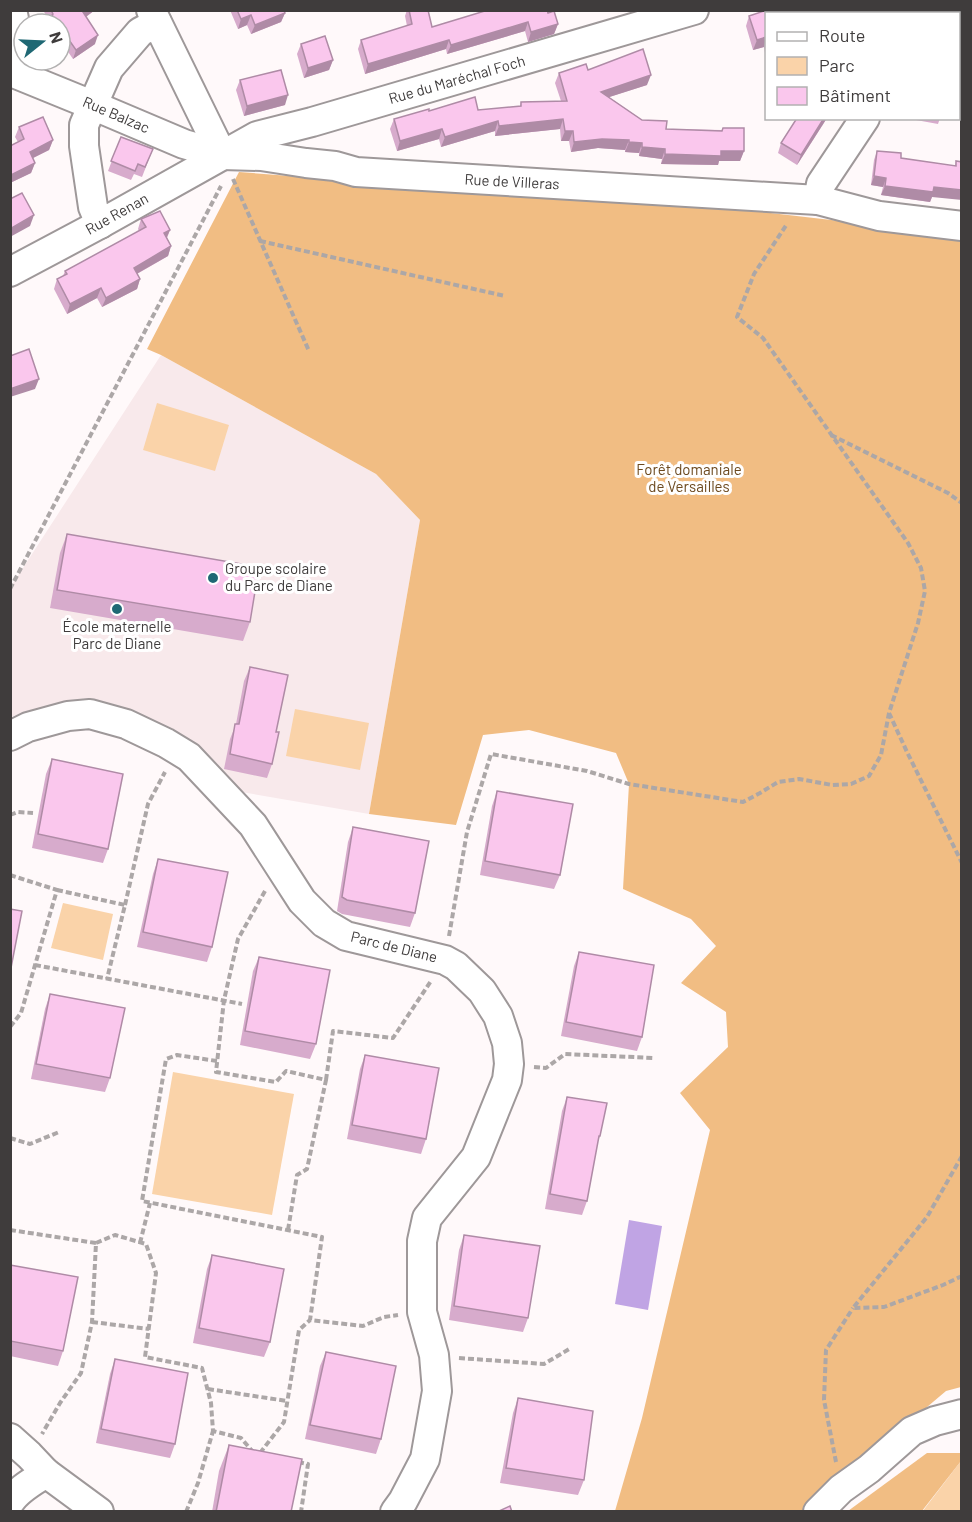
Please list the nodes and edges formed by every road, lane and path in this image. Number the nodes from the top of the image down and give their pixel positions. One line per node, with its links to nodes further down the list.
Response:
1 (12, 10): 4 (street)
2 (694, 10): 7 (street, Rue du Maréchal Foch)
3 (154, 17): 5 (street); 8 (street)
4 (11, 73): 5 (street, Rue Balzac)
5 (92, 105): 8 (street, Rue Balzac); 10 (street)
6 (864, 120): 9 (street)
7 (259, 146): 8 (street, Rue de Villeras); 9 (street, Rue de Villeras)
8 (226, 163): 10 (street, Rue Renan); 12 (path); 18 (path)
9 (812, 200): 11 (street, Rue de Villeras); 16 (path)
10 (100, 224): 13 (street, Rue Renan)
11 (962, 226)
12 (260, 241): 14 (path); 15 (path)
13 (10, 272)
14 (506, 296)
15 (309, 351)
16 (831, 435): 17 (path); 19 (path)
17 (962, 503)
18 (10, 589)
19 (889, 713): 24 (path); 25 (path)
20 (10, 736): 21 (street, Parc de Diane)
21 (177, 750): 26 (street, Parc de Diane); 29 (path)
22 (33, 813): 23 (path)
23 (10, 815)
24 (467, 832)
25 (962, 863)
26 (279, 865): 32 (path); 37 (street, Parc de Diane)
27 (10, 874): 28 (path)
28 (57, 890): 29 (path); 30 (path)
29 (125, 905): 31 (path)
30 (34, 965): 31 (path); 34 (path)
31 (107, 979): 32 (path)
32 (224, 1000): 33 (path); 36 (path)
33 (242, 1004)
34 (10, 1027)
35 (654, 1058): 37 (path)
36 (217, 1061): 41 (path); 43 (path)
37 (509, 1064): 48 (street, Parc de Diane)
38 (59, 1132): 39 (path)
39 (10, 1138)
40 (962, 1156): 47 (path)
41 (150, 1203): 43 (path); 45 (path)
42 (10, 1230): 44 (path)
43 (288, 1230): 49 (path)
44 (96, 1243): 45 (path); 50 (path)
45 (140, 1243): 51 (path)
46 (962, 1276): 47 (path)
47 (853, 1308): 62 (path)
48 (422, 1312): 49 (path); 53 (street, Parc de Diane)
49 (310, 1320): 55 (path)
50 (92, 1322): 51 (path); 58 (path)
51 (149, 1329): 54 (path)
52 (571, 1348): 53 (path)
53 (434, 1355): 67 (street, Parc de Diane)
54 (208, 1389): 55 (path); 57 (path)
55 (287, 1401): 59 (path)
56 (962, 1414): 62 (street)
57 (213, 1431): 59 (path); 65 (path)
58 (29, 1455): 63 (street); 64 (street)
59 (257, 1457): 60 (path)
60 (267, 1458)
61 (288, 1461): 66 (path)
62 (841, 1489): 68 (street)
63 (10, 1502)
64 (99, 1512)
65 (186, 1512)
66 (301, 1512)
67 (395, 1512)
68 (818, 1512)

